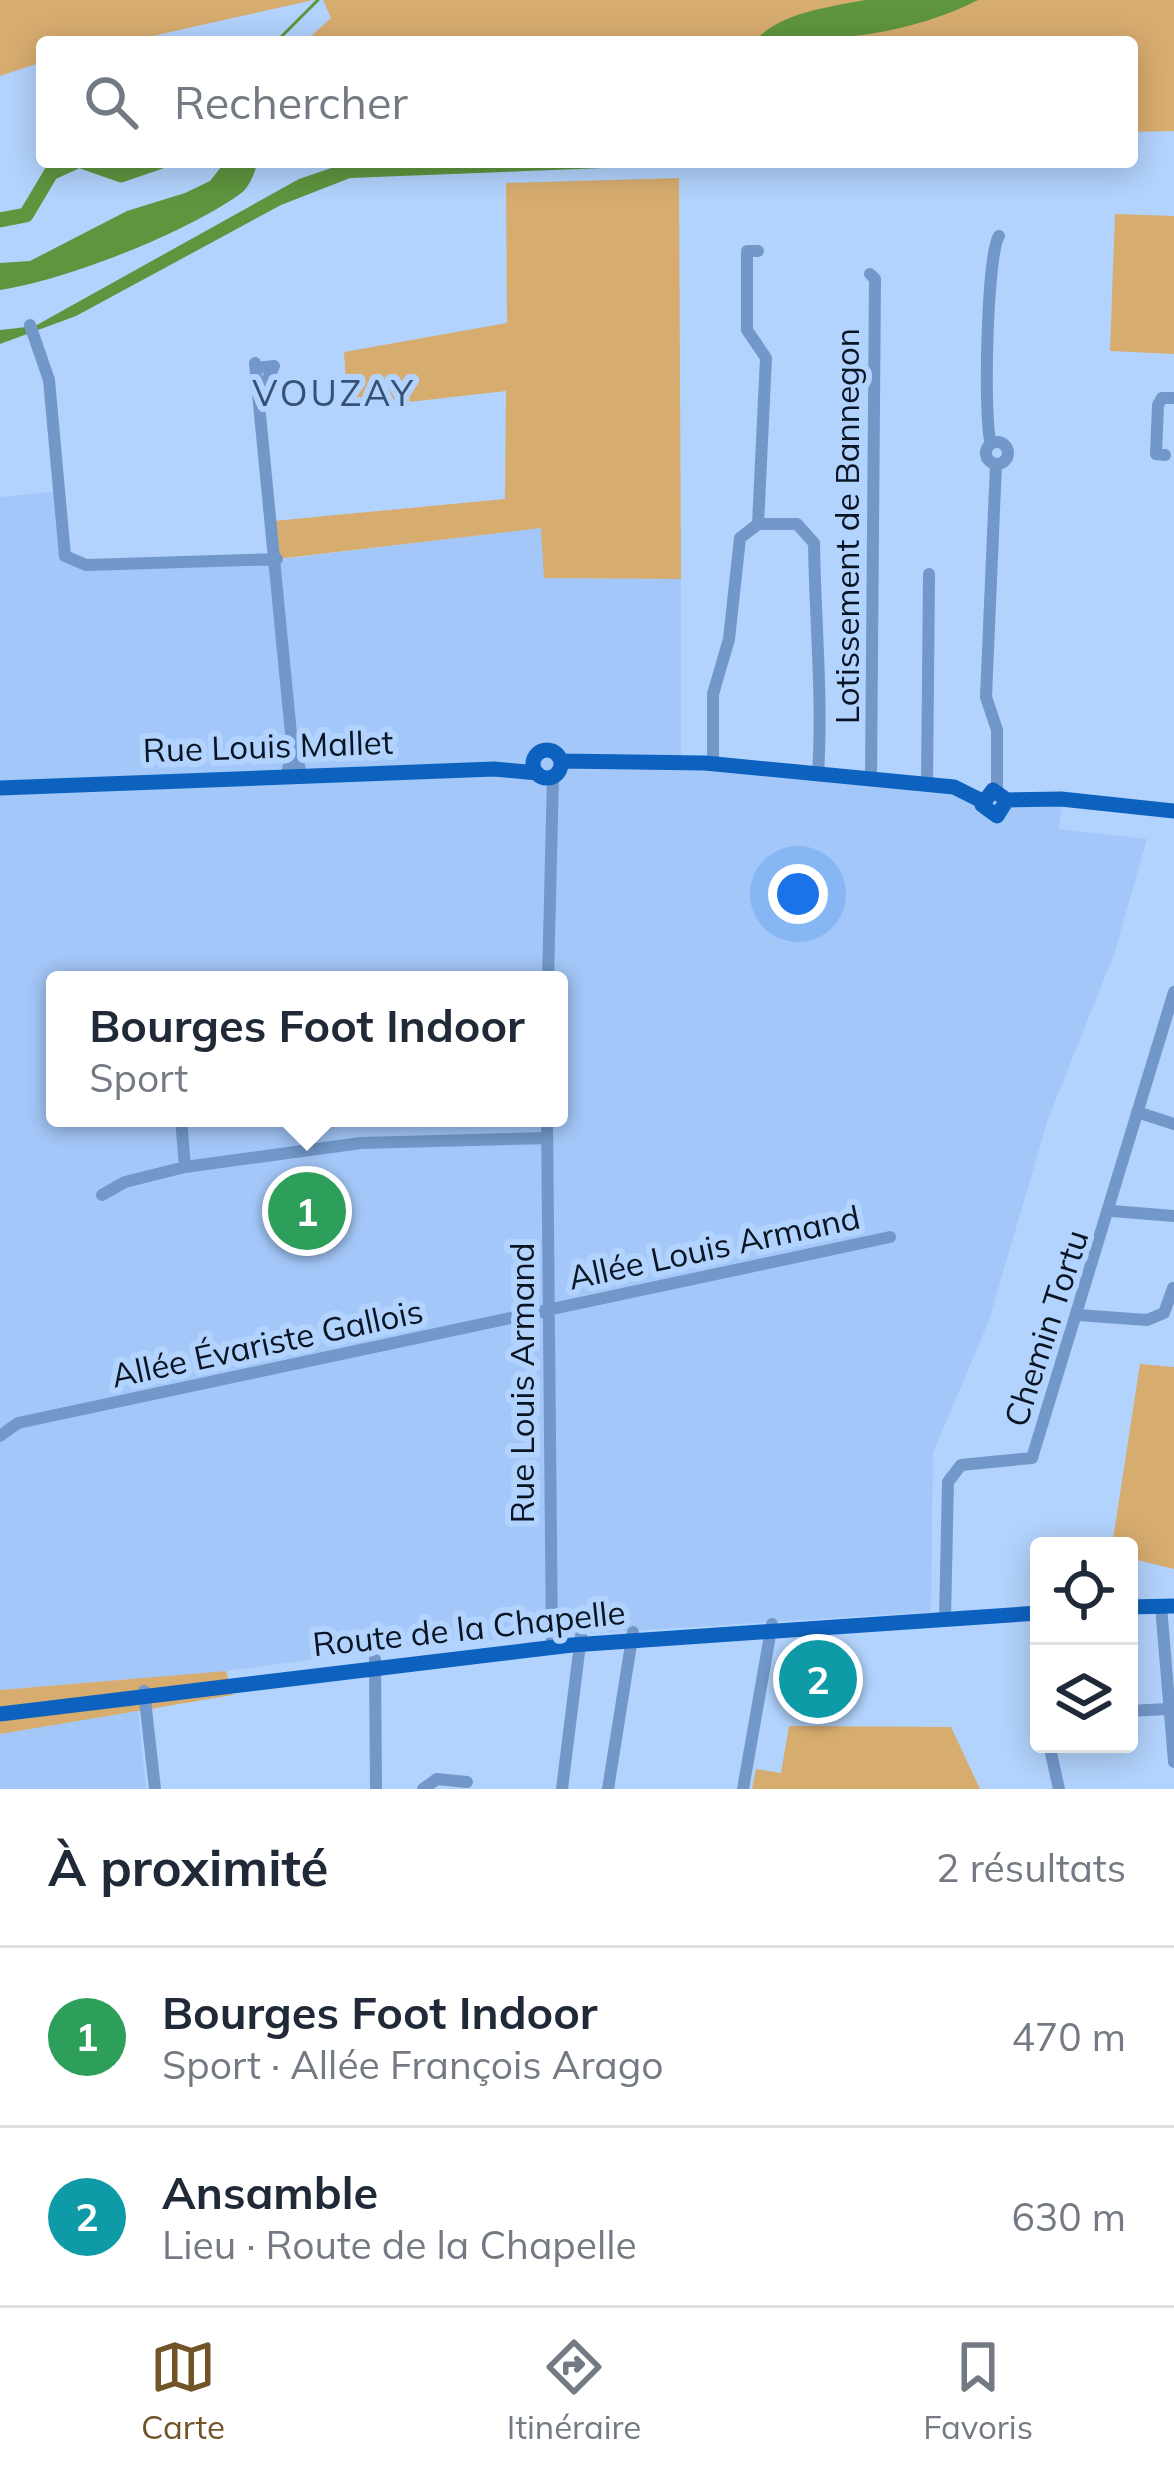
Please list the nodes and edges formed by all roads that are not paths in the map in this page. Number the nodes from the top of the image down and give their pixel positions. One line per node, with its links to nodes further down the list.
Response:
1 (999, 236): 18 (street)
2 (758, 251): 8 (street)
3 (870, 274): 15 (street, Lotissement de Bannegon)
4 (32, 331): 9 (street)
5 (256, 365): 9 (street)
6 (1174, 398): 7 (street)
7 (1165, 454)
8 (758, 524): 11 (street); 14 (street)
9 (278, 560): 13 (street)
10 (929, 574): 17 (street)
11 (713, 764): 12 (main road, Rue Louis Mallet); 14 (main road, Rue Louis Mallet)
12 (545, 770): 13 (main road, Rue Louis Mallet); 20 (street)
13 (294, 772): 16 (main road, Rue Louis Mallet)
14 (818, 774): 15 (main road, Rue Louis Mallet)
15 (871, 780): 17 (main road, Rue Louis Mallet)
16 (0, 783)
17 (928, 785): 18 (main road, Rue Louis Mallet)
18 (1002, 795): 19 (main road)
19 (1174, 812)
20 (548, 971)
21 (1174, 992): 22 (street, Chemin Tortu)
22 (1172, 1010): 23 (street, Chemin Tortu)
23 (1137, 1112): 24 (street); 30 (street, Chemin Tortu)
24 (1174, 1124)
25 (183, 1127): 28 (street)
26 (547, 1127): 27 (street, Rue Louis Armand)
27 (548, 1138): 28 (street); 34 (street, Rue Louis Armand)
28 (185, 1167): 29 (street)
29 (102, 1195)
30 (1112, 1211): 31 (street); 35 (street, Chemin Tortu)
31 (1174, 1216)
32 (890, 1237): 34 (street, Allée Louis Armand)
33 (1173, 1288): 35 (street)
34 (549, 1310): 36 (street, Allée Évariste Gallois); 43 (street, Rue Louis Armand)
35 (1078, 1315): 39 (street, Chemin Tortu)
36 (0, 1436)
37 (1167, 1606): 46 (street)
38 (1030, 1614): 39 (main road, Route de la Chapelle)
39 (945, 1619): 40 (main road, Route de la Chapelle)
40 (772, 1627): 41 (main road, Route de la Chapelle); 57 (street)
41 (632, 1636): 42 (main road, Route de la Chapelle); 56 (street)
42 (581, 1640): 43 (main road, Route de la Chapelle); 55 (street)
43 (552, 1643): 44 (main road, Route de la Chapelle)
44 (375, 1663): 45 (main road, Route de la Chapelle); 53 (street)
45 (145, 1693): 47 (main road, Route de la Chapelle); 52 (street)
46 (1167, 1709): 48 (street); 50 (street)
47 (0, 1710)
48 (1138, 1711)
49 (1051, 1753): 58 (street)
50 (1174, 1762)
51 (466, 1782): 54 (street)
52 (154, 1789)
53 (376, 1789)
54 (423, 1789)
55 (562, 1789)
56 (608, 1789)
57 (743, 1789)
58 (1059, 1789)

